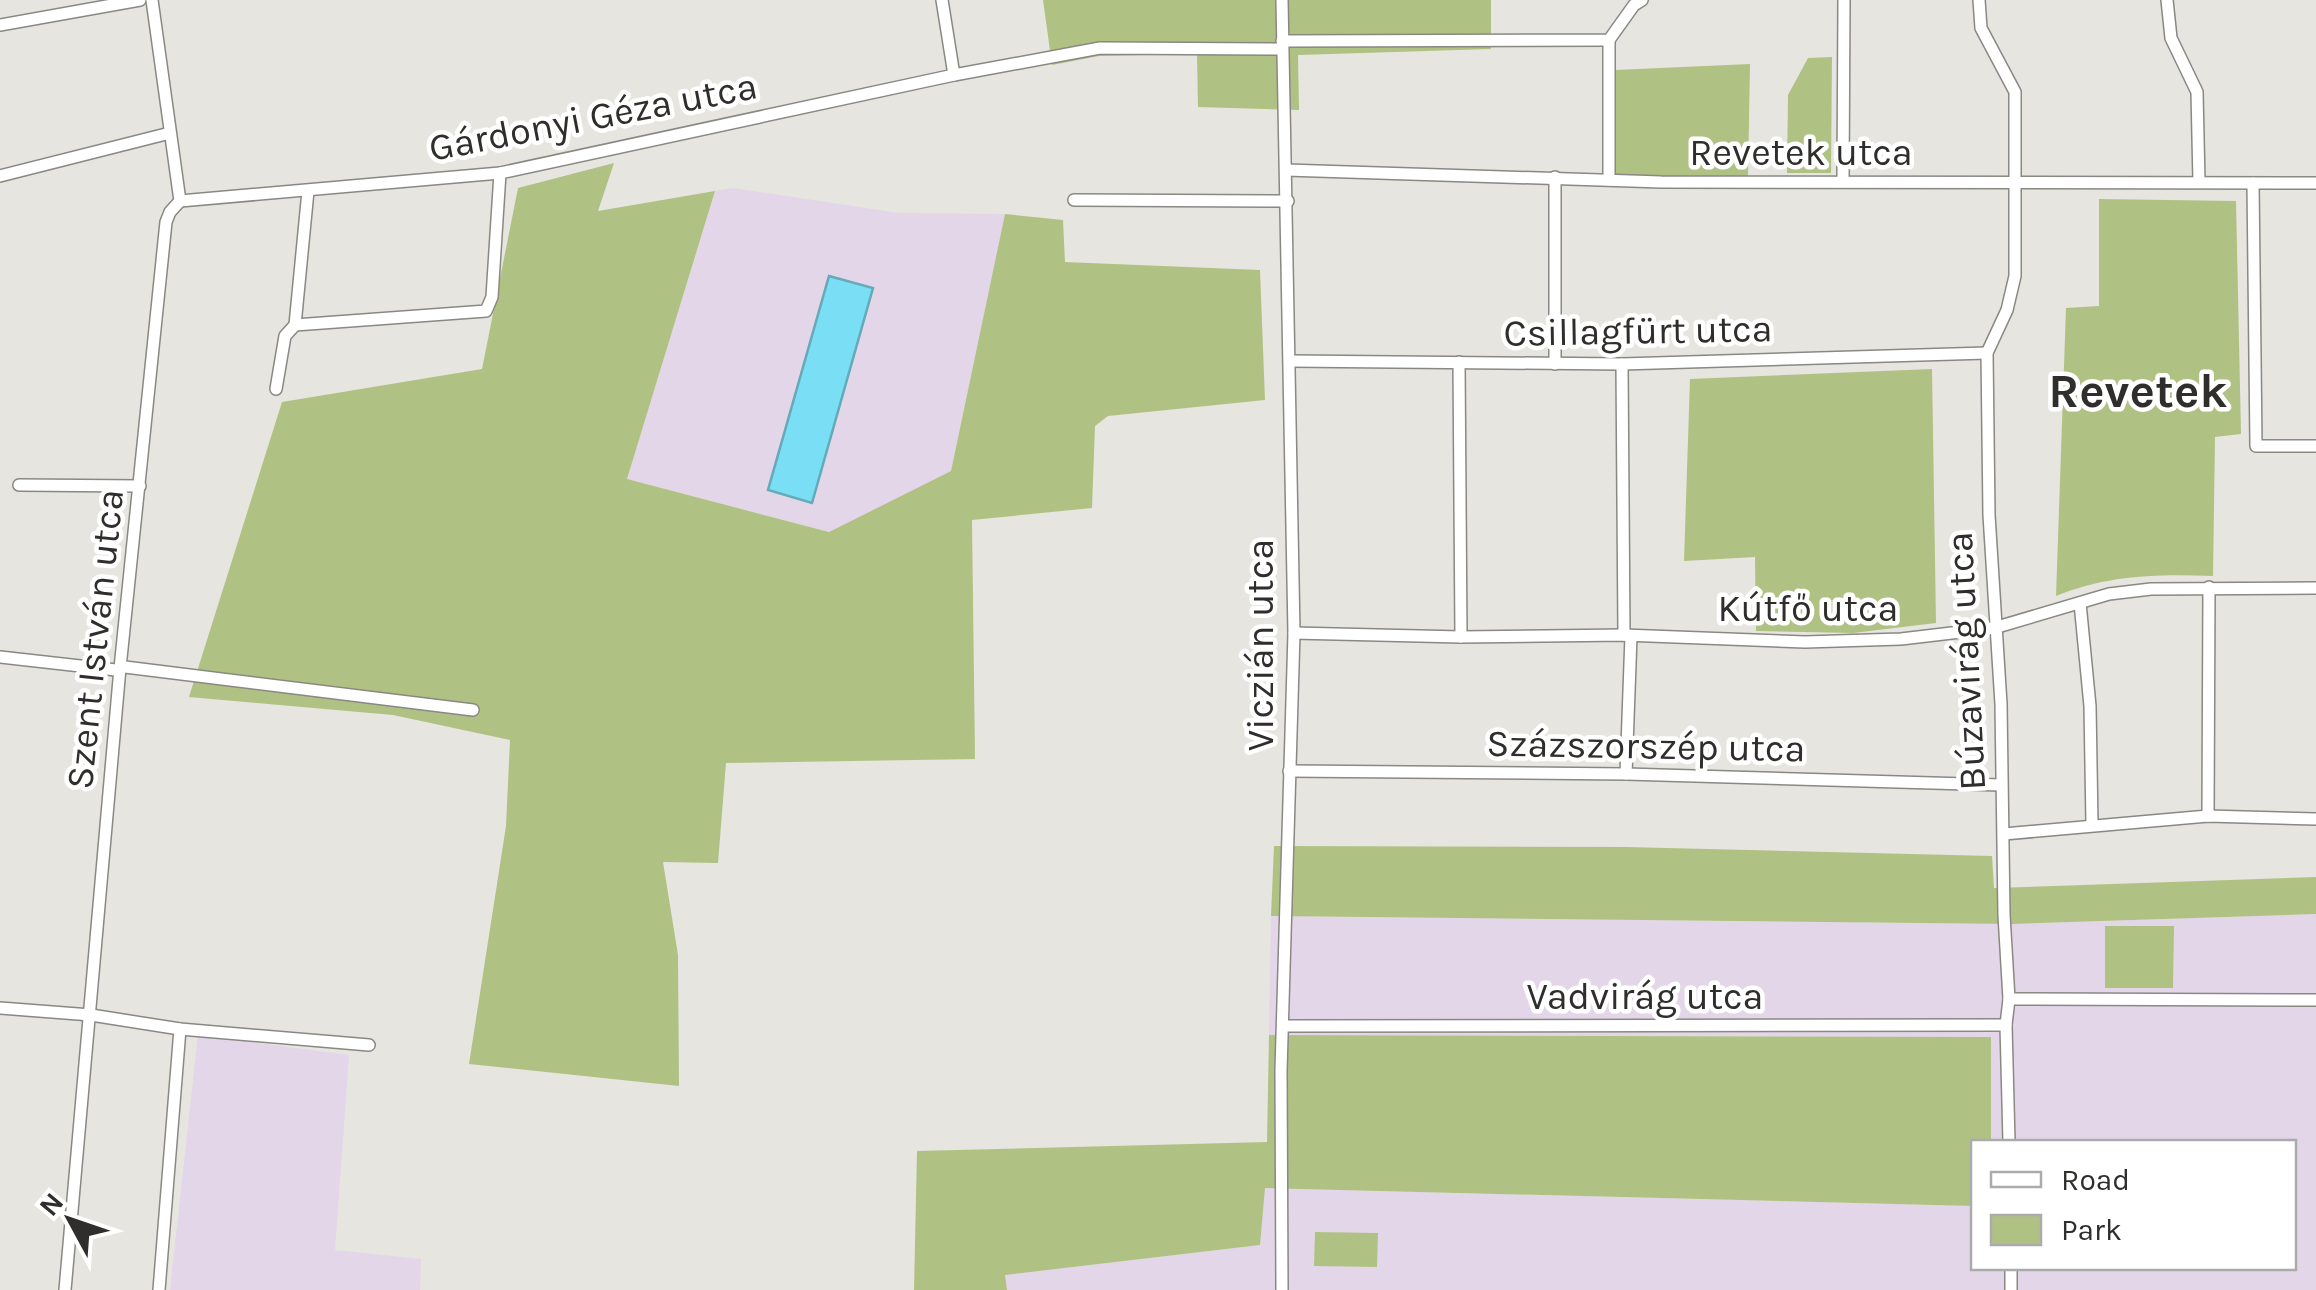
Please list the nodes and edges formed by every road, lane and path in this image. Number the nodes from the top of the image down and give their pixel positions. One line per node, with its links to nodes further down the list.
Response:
1 (140, 0): 9 (street)
2 (152, 0): 13 (street, Szent István utca)
3 (942, 0): 12 (street)
4 (1282, 0): 11 (street, Viczián utca)
5 (1642, 0): 10 (street)
6 (1844, 0): 19 (street)
7 (1979, 0): 20 (street, Búzavirág utca)
8 (2167, 0): 21 (street)
9 (0, 24)
10 (1609, 40): 11 (street, Gárdonyi Géza utca); 18 (street)
11 (1282, 45): 12 (street, Gárdonyi Géza utca); 14 (street, Viczián utca)
12 (954, 76): 15 (street, Gárdonyi Géza utca)
13 (170, 132): 16 (street); 26 (street, Szent István utca)
14 (1286, 170): 17 (street, Revetek utca); 27 (street, Viczián utca)
15 (500, 173): 24 (street, Gárdonyi Géza utca); 28 (street)
16 (0, 176)
17 (1556, 177): 18 (street, Revetek utca); 32 (street)
18 (1609, 180): 19 (street, Revetek utca)
19 (1842, 181): 20 (street, Revetek utca)
20 (2012, 182): 21 (street, Revetek utca); 29 (street, Búzavirág utca)
21 (2199, 182): 22 (street, Revetek utca)
22 (2253, 184): 23 (street, Revetek utca); 35 (street)
23 (2316, 184)
24 (308, 191): 26 (street, Gárdonyi Géza utca); 28 (street)
25 (1074, 200): 27 (street)
26 (180, 201): 37 (street, Szent István utca)
27 (1288, 201): 30 (street, Viczián utca)
28 (295, 325): 34 (street)
29 (1987, 352): 33 (street, Csillagfürt utca); 41 (street, Búzavirág utca)
30 (1290, 362): 31 (street, Csillagfürt utca); 42 (street, Viczián utca)
31 (1459, 362): 32 (street, Csillagfürt utca); 44 (street)
32 (1555, 364): 33 (street, Csillagfürt utca)
33 (1622, 364): 43 (street)
34 (276, 389)
35 (2316, 446)
36 (19, 484): 37 (street)
37 (140, 486): 46 (street, Szent István utca)
38 (2209, 587): 39 (street, Kútfő utca); 40 (street, Kútfő utca); 51 (street)
39 (2316, 588)
40 (2080, 603): 41 (street, Kútfő utca); 53 (street)
41 (1994, 628): 43 (street, Kútfő utca); 50 (street, Búzavirág utca)
42 (1294, 632): 44 (street, Kútfő utca); 48 (street, Viczián utca)
43 (1628, 636): 44 (street, Kútfő utca); 49 (street)
44 (1461, 637)
45 (0, 657): 46 (street)
46 (120, 668): 47 (street); 58 (street, Szent István utca)
47 (473, 710)
48 (1289, 771): 49 (street, Százszorszép utca); 59 (street, Viczián utca)
49 (1626, 774): 50 (street, Százszorszép utca)
50 (2002, 785): 54 (street, Búzavirág utca)
51 (2208, 816): 52 (street); 53 (street)
52 (2316, 818)
53 (2092, 824): 54 (street)
54 (2004, 834): 55 (street, Búzavirág utca)
55 (2010, 999): 56 (street); 60 (street, Búzavirág utca)
56 (2316, 1000)
57 (0, 1008): 58 (street)
58 (91, 1015): 61 (street); 64 (street, Szent István utca)
59 (1283, 1026): 60 (street, Vadvirág utca); 66 (street, Viczián utca)
60 (2006, 1026): 63 (street, Búzavirág utca)
61 (180, 1030): 62 (street); 65 (street)
62 (369, 1045)
63 (2008, 1140)
64 (66, 1290)
65 (159, 1290)
66 (1282, 1290)

